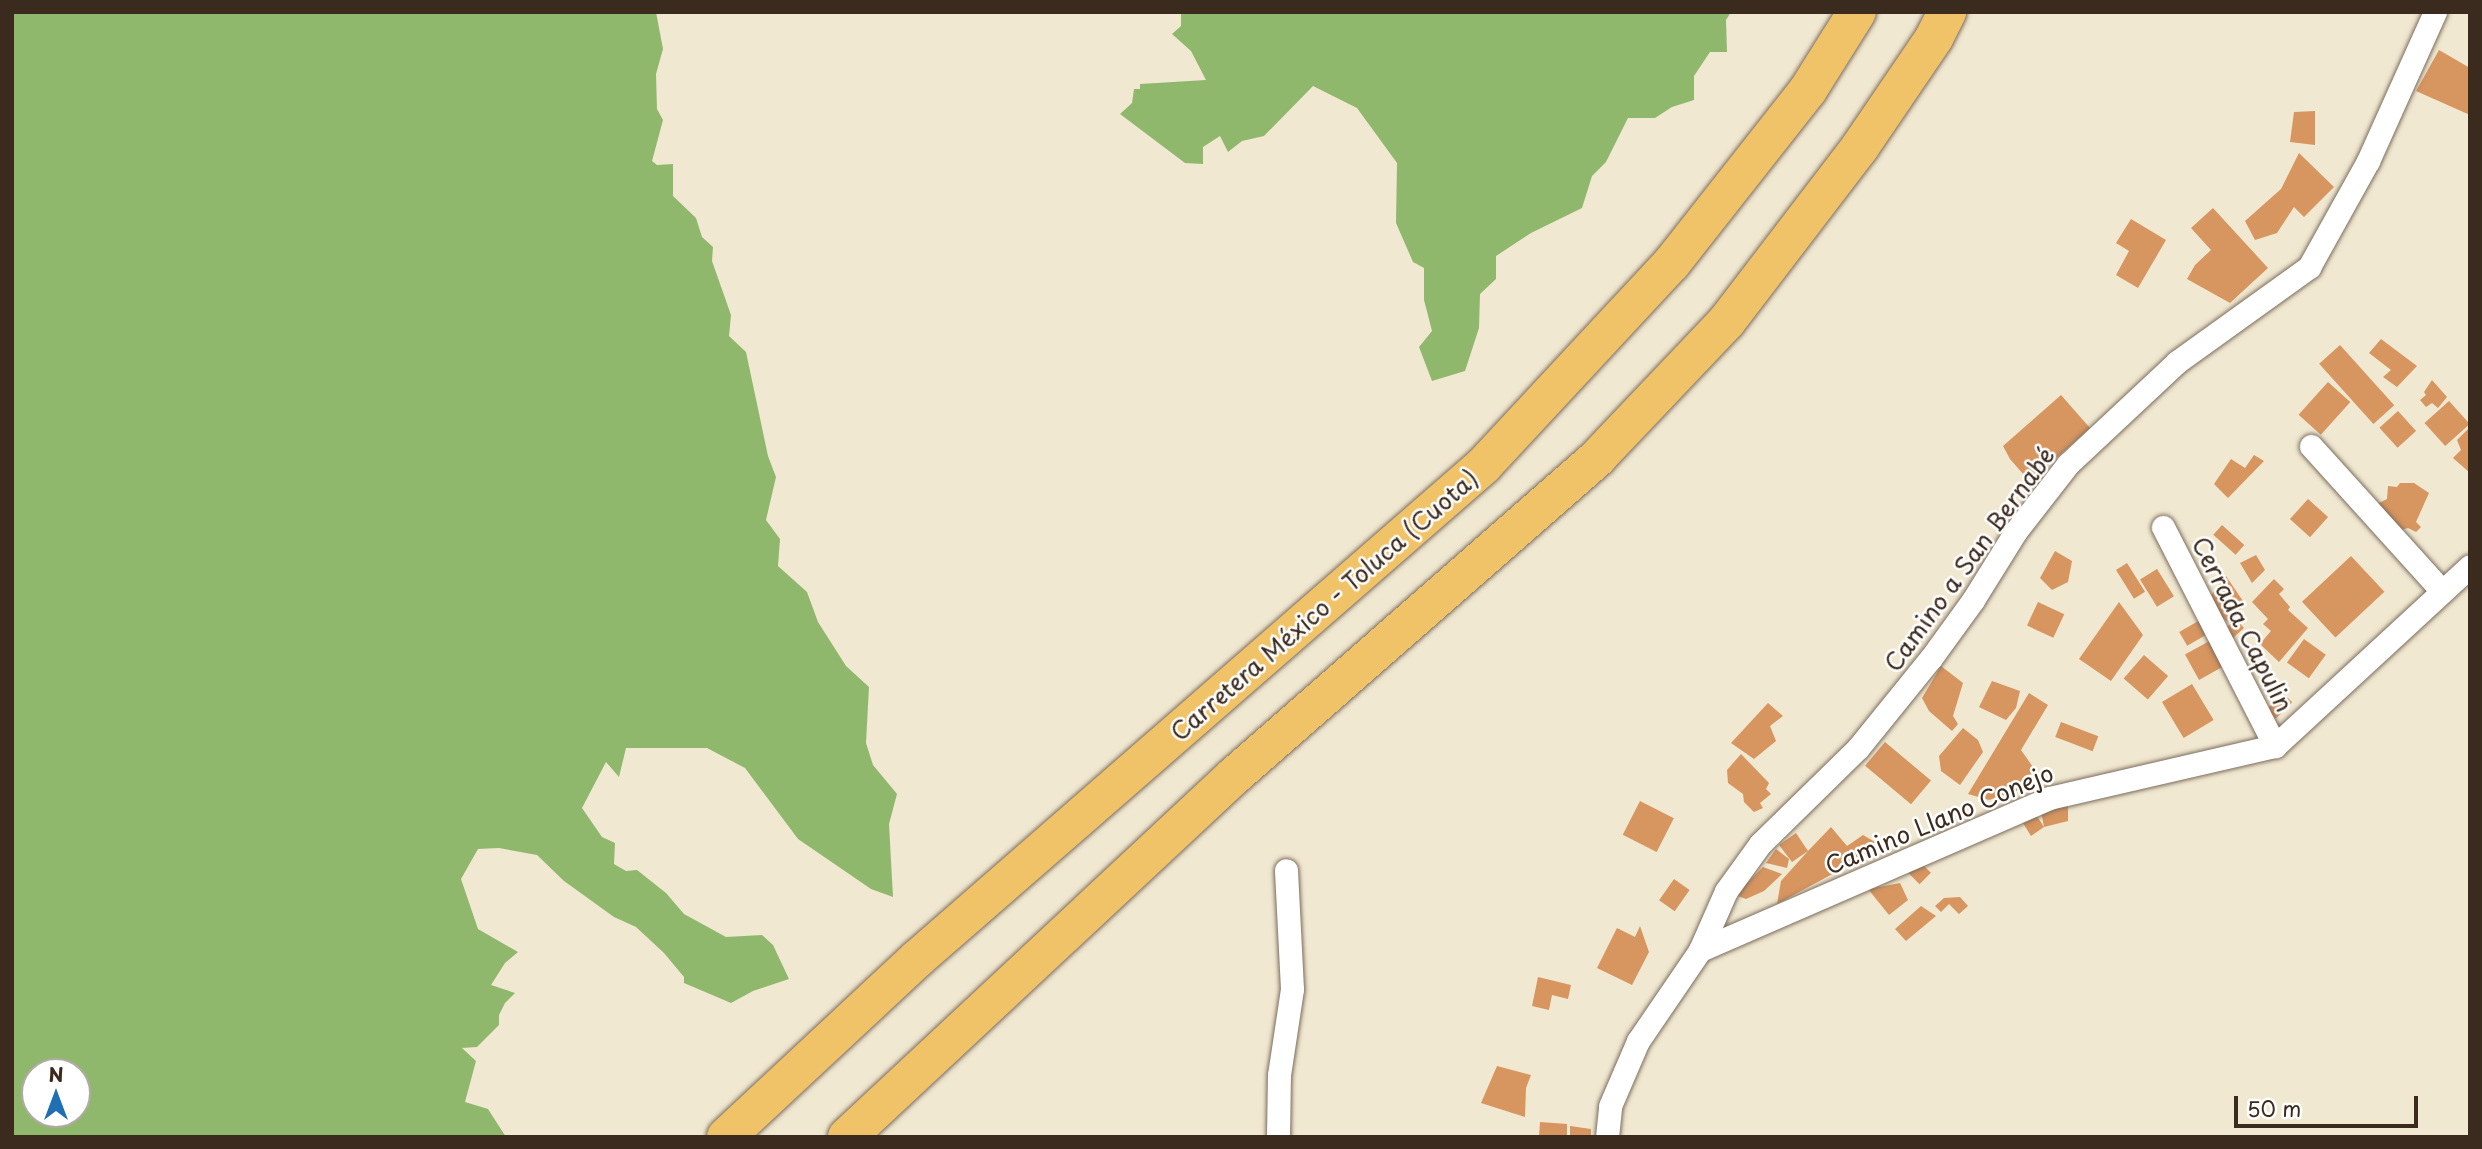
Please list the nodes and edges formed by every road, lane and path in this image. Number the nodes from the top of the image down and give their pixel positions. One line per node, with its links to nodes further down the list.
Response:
1 (1857, 12): 11 (highway, Carretera México - Toluca (Cuota))
2 (1947, 12): 12 (highway)
3 (2435, 12): 10 (street, Camino a San Bernabé)
4 (2311, 446): 7 (street)
5 (2163, 527): 8 (street, Cerrada Capulin)
6 (2470, 566): 7 (street, Camino Llano Conejo)
7 (2442, 592): 8 (street, Camino Llano Conejo)
8 (2275, 746): 10 (street, Camino Llano Conejo)
9 (1286, 870): 13 (street)
10 (1700, 950): 14 (street, Camino a San Bernabé)
11 (726, 1137)
12 (847, 1137)
13 (1278, 1137)
14 (1607, 1137)

